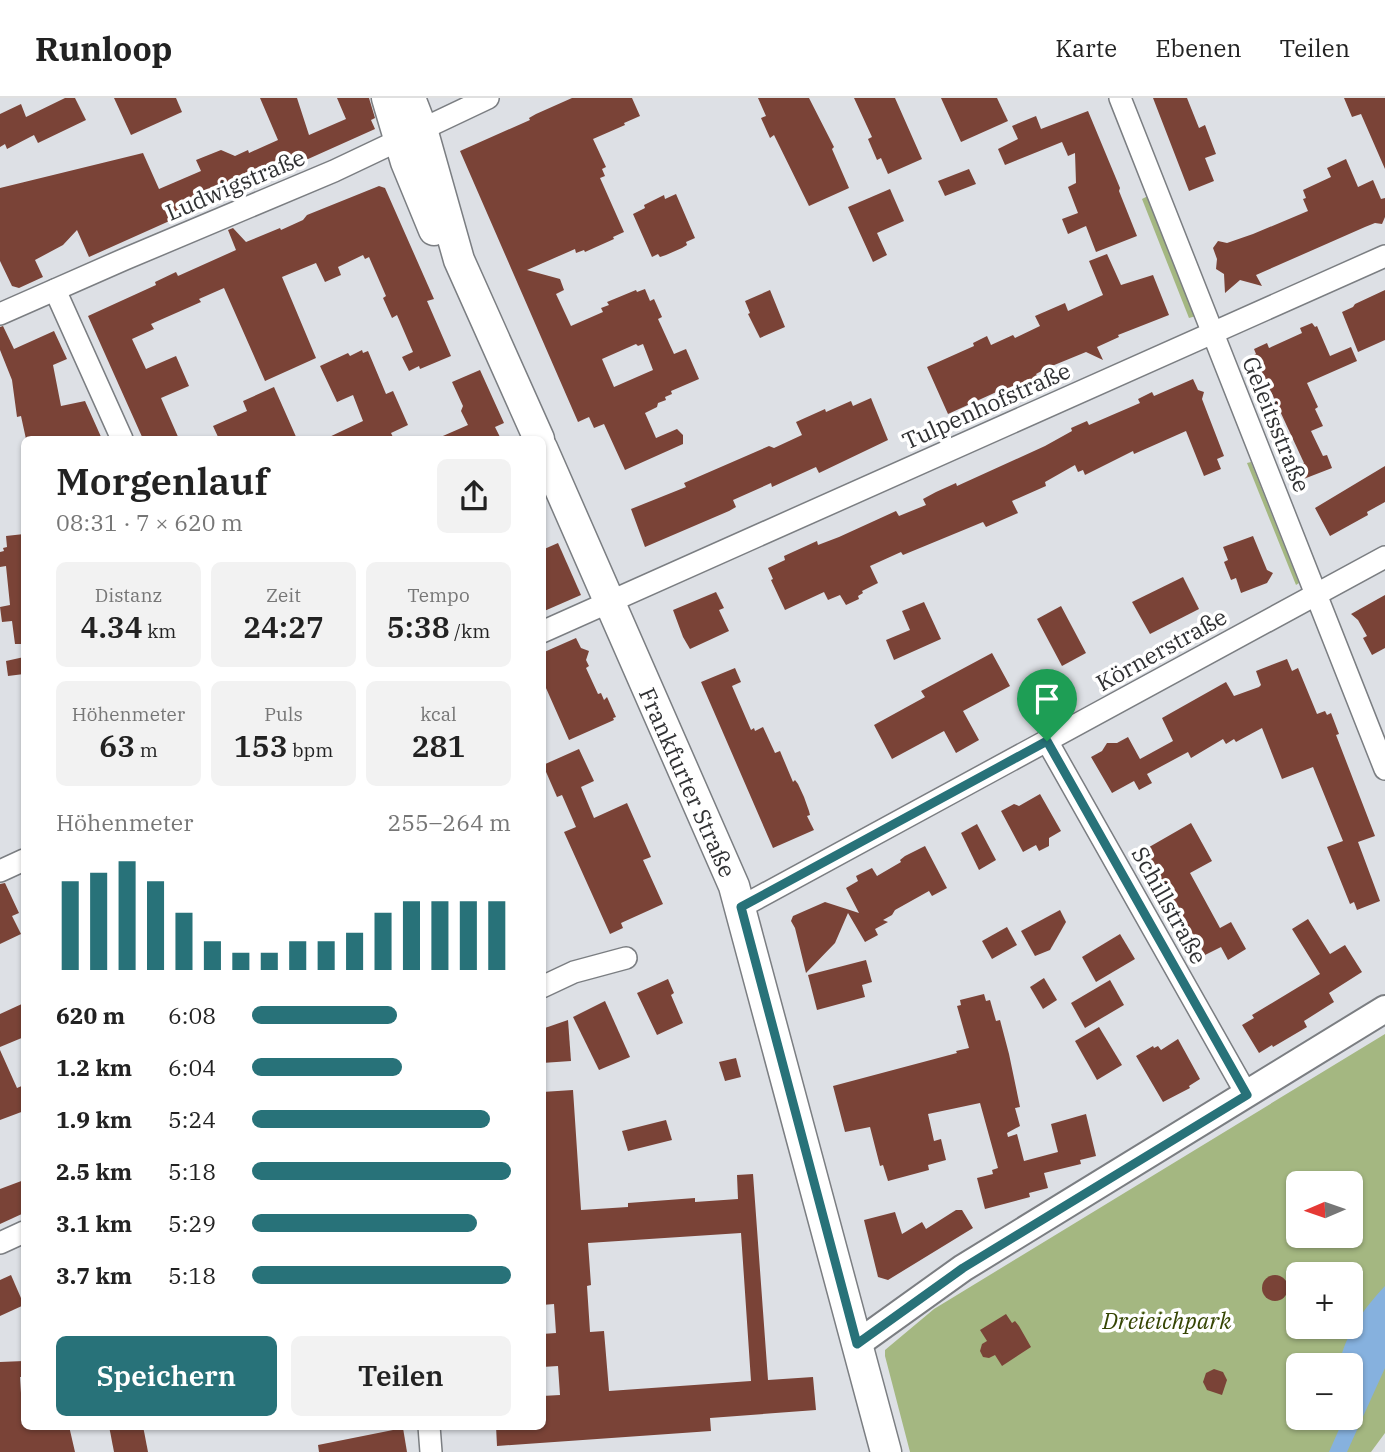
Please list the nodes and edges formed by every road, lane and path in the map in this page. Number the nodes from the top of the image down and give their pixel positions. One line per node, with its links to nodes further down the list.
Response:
1 (387, 98): 5 (main road)
2 (410, 98): 5 (main road)
3 (488, 98): 5 (street, Ludwigstraße)
4 (1120, 98): 9 (street, Geleitsstraße)
5 (411, 135): 7 (street, Ludwigstraße); 11 (main road)
6 (1385, 256): 9 (street, Tulpenhofstraße)
7 (55, 290): 8 (street, Ludwigstraße); 10 (street)
8 (2, 307)
9 (1213, 332): 14 (street, Geleitsstraße); 15 (street, Tulpenhofstraße)
10 (121, 436)
11 (538, 436)
12 (546, 457): 15 (main road, Frankfurter Straße)
13 (1385, 557): 14 (street, Körnerstraße)
14 (1317, 594): 17 (street, Körnerstraße); 18 (street, Geleitsstraße)
15 (610, 602): 16 (street, Tulpenhofstraße); 21 (main road, Frankfurter Straße)
16 (546, 630)
17 (1047, 741): 21 (street, Körnerstraße); 25 (street, Schillstraße)
18 (1385, 769)
19 (21, 862): 20 (street)
20 (0, 872)
21 (741, 907): 28 (main road, Frankfurter Straße)
22 (626, 958): 23 (street)
23 (546, 985)
24 (1385, 1009): 25 (street)
25 (1247, 1095): 28 (street)
26 (21, 1233): 27 (street)
27 (0, 1243)
28 (857, 1344): 31 (main road, Frankfurter Straße)
29 (429, 1430): 30 (street)
30 (431, 1452)
31 (886, 1452)

